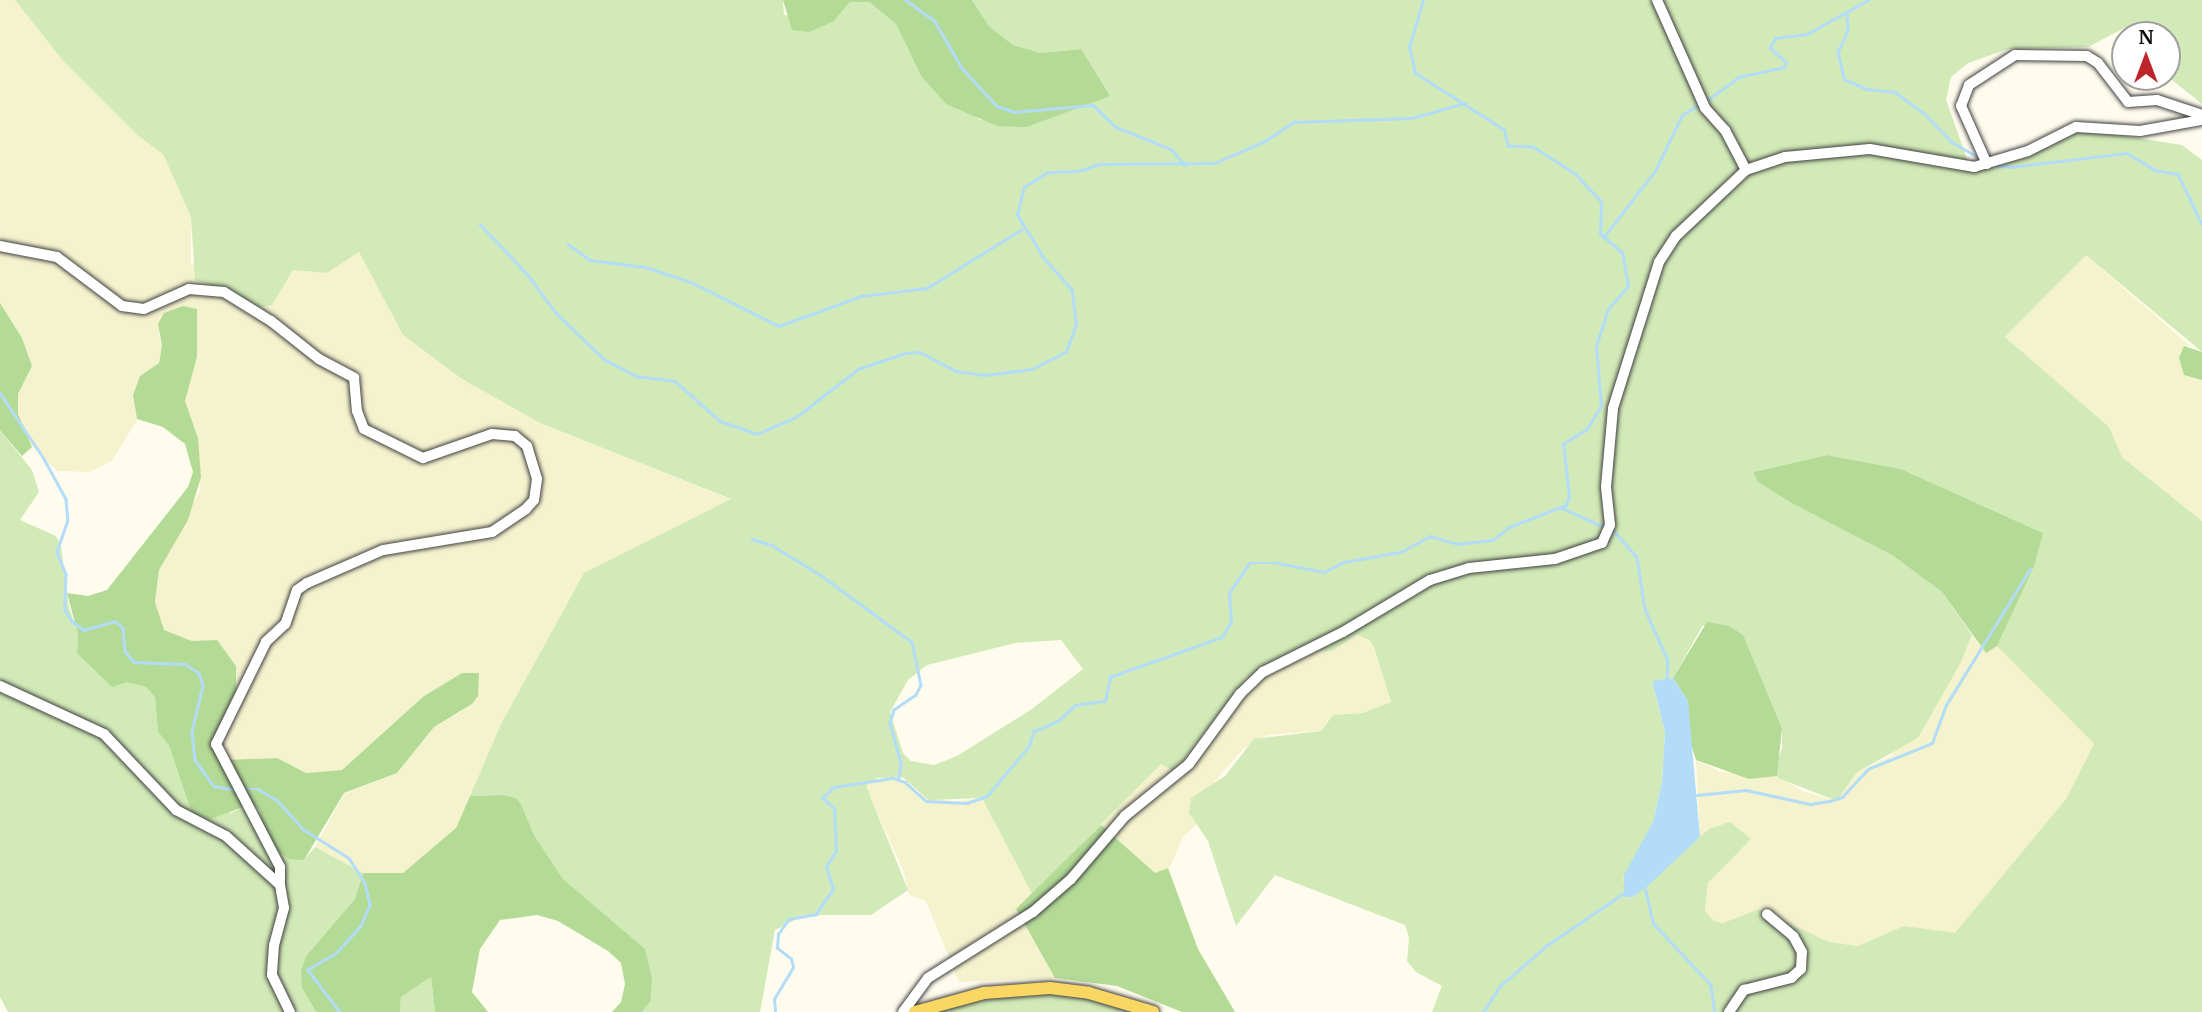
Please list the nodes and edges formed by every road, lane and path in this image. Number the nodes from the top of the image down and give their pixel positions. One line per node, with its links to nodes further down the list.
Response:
1 (1657, 0): 4 (street)
2 (2202, 117): 3 (street); 3 (street)
3 (1987, 164): 4 (street)
4 (1746, 170): 10 (street)
5 (0, 246): 7 (street)
6 (0, 687): 7 (street)
7 (280, 885): 9 (street)
8 (1767, 914): 13 (street)
9 (290, 1012)
10 (903, 1012)
11 (915, 1012): 12 (main road)
12 (1153, 1012)
13 (1729, 1012)

